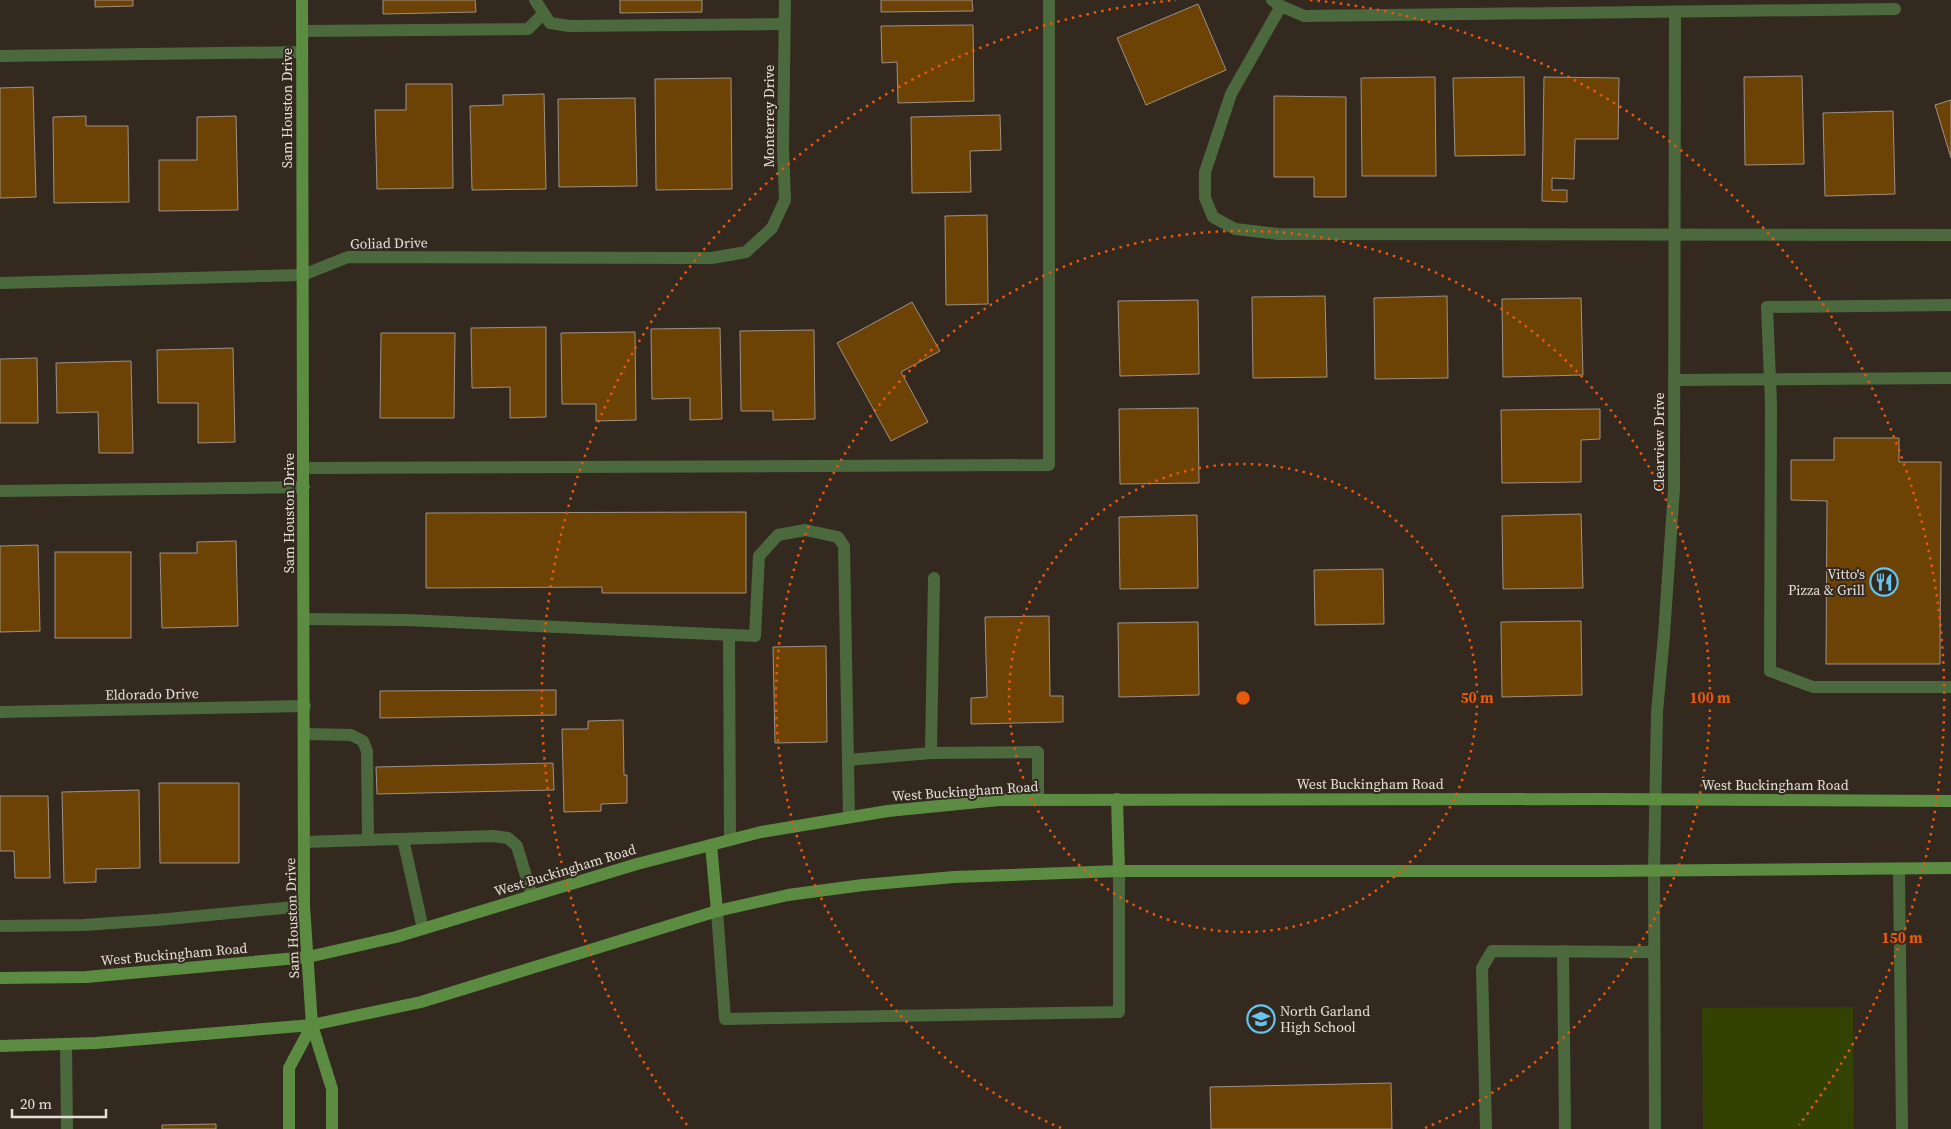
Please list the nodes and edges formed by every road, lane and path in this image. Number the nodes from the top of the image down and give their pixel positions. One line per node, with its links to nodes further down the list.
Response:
1 (302, 0): 10 (main road, Sam Houston Drive)
2 (535, 0): 8 (street)
3 (785, 0): 9 (street, Monterrey Drive)
4 (1049, 0): 22 (street)
5 (1276, 3): 7 (street); 15 (street)
6 (1895, 9): 7 (street)
7 (1675, 13): 15 (street, Clearview Drive)
8 (543, 14): 9 (street); 10 (street)
9 (784, 24): 13 (street, Monterrey Drive)
10 (302, 31): 11 (main road, Sam Houston Drive)
11 (302, 52): 12 (street); 16 (main road, Sam Houston Drive)
12 (0, 56)
13 (772, 228): 16 (street, Goliad Drive)
14 (1951, 235): 15 (street)
15 (1674, 236): 21 (street, Clearview Drive)
16 (303, 276): 17 (street, Goliad Drive); 22 (main road, Sam Houston Drive)
17 (0, 283)
18 (1951, 305): 19 (street)
19 (1770, 378): 20 (street); 21 (street); 28 (street)
20 (1951, 378)
21 (1674, 380): 35 (street, Clearview Drive)
22 (304, 468): 23 (main road, Sam Houston Drive)
23 (304, 487): 24 (street); 26 (main road, Sam Houston Drive)
24 (0, 491)
25 (934, 578): 32 (street)
26 (304, 619): 27 (street); 29 (main road, Sam Houston Drive)
27 (729, 635): 33 (street); 41 (street)
28 (1951, 687)
29 (304, 706): 30 (street, Eldorado Drive); 31 (main road, Sam Houston Drive)
30 (0, 712)
31 (304, 734): 40 (street); 42 (main road, Sam Houston Drive)
32 (931, 753): 33 (street); 36 (street)
33 (848, 760): 38 (street)
34 (1117, 799): 35 (main road, West Buckingham Road); 36 (main road, West Buckingham Road); 47 (main road)
35 (1655, 799): 37 (main road, West Buckingham Road); 46 (street, Clearview Drive)
36 (1038, 800): 38 (main road, West Buckingham Road)
37 (1951, 802)
38 (849, 817): 41 (main road, West Buckingham Road)
39 (402, 839): 40 (street); 48 (street); 52 (street)
40 (368, 840): 42 (street)
41 (730, 840): 43 (main road, West Buckingham Road)
42 (304, 842): 49 (main road, Sam Houston Drive)
43 (711, 845): 48 (main road, West Buckingham Road); 50 (main road)
44 (1951, 868): 45 (main road)
45 (1899, 869): 46 (main road); 66 (street)
46 (1654, 870): 47 (main road); 54 (street, Clearview Drive)
47 (1119, 871): 50 (main road); 50 (street)
48 (532, 896): 52 (main road, West Buckingham Road)
49 (304, 906): 51 (street); 55 (main road, Sam Houston Drive)
50 (717, 912): 57 (main road)
51 (0, 926)
52 (423, 928): 55 (main road, West Buckingham Road)
53 (1563, 951): 54 (street); 63 (street); 64 (street)
54 (1653, 952): 65 (street, Clearview Drive)
55 (308, 958): 56 (main road, West Buckingham Road); 57 (main road, Sam Houston Drive)
56 (0, 978)
57 (312, 1025): 58 (main road); 61 (main road); 62 (main road, Sam Houston Drive)
58 (66, 1045): 59 (main road); 60 (street)
59 (0, 1046)
60 (67, 1129)
61 (289, 1129)
62 (332, 1129)
63 (1486, 1129)
64 (1565, 1129)
65 (1655, 1129)
66 (1902, 1129)

